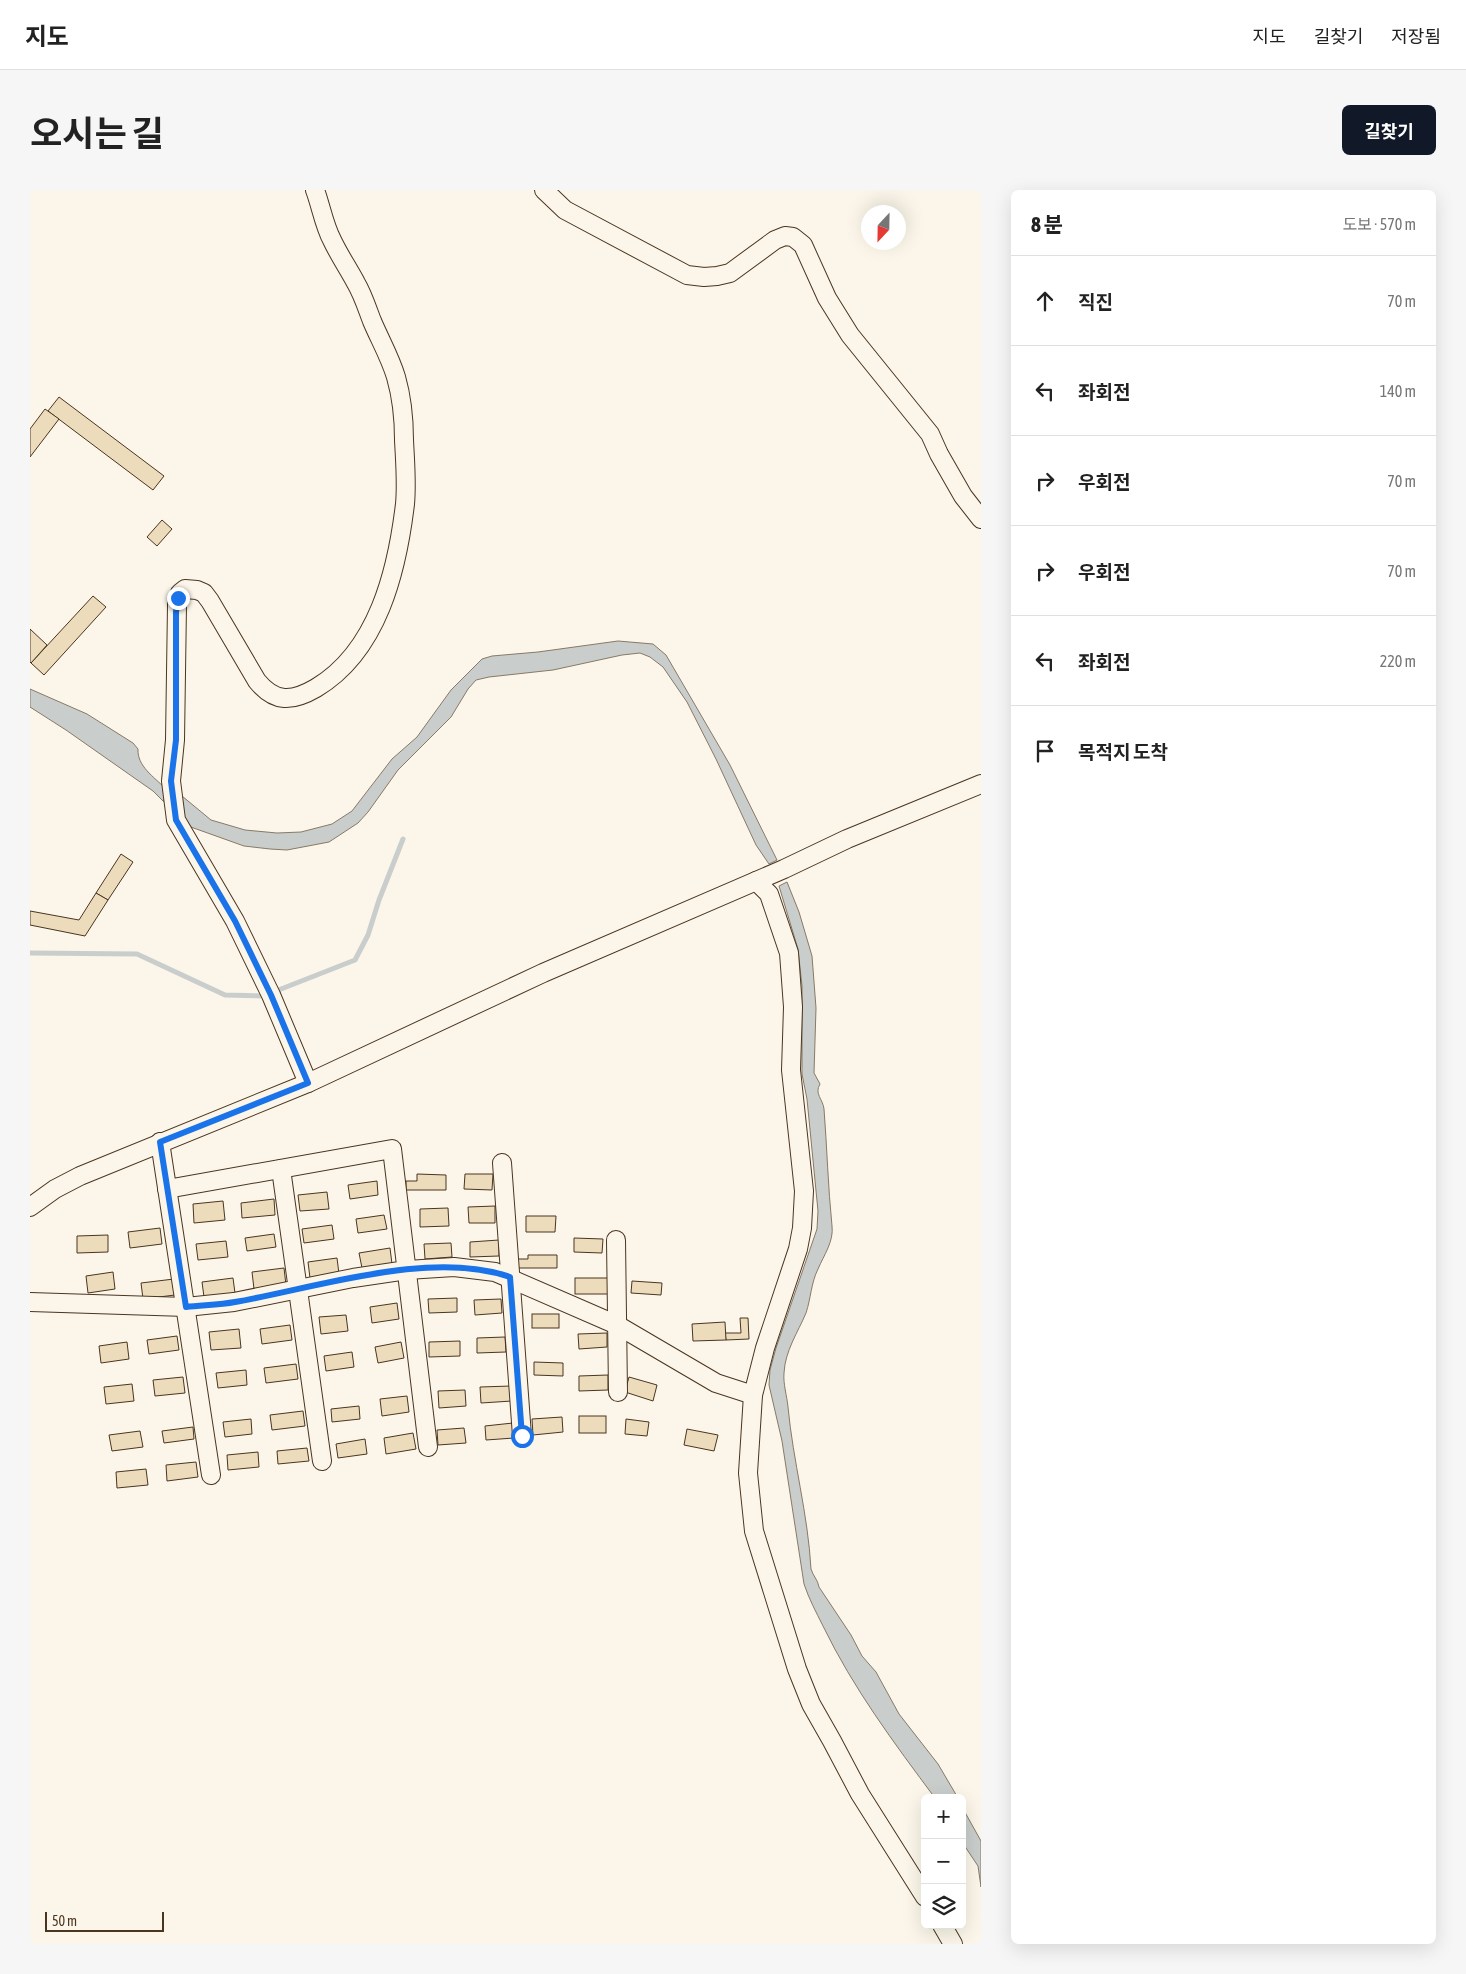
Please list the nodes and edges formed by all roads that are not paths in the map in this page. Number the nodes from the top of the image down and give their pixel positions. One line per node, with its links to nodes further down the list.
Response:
1 (315, 190): 6 (street)
2 (544, 190): 3 (street)
3 (981, 519)
4 (981, 784): 5 (street)
5 (761, 879): 6 (street); 20 (street)
6 (308, 1083): 7 (street)
7 (160, 1142): 10 (street); 11 (street)
8 (502, 1163): 14 (street)
9 (281, 1169): 10 (street); 13 (street); 15 (street)
10 (167, 1189): 17 (street)
11 (30, 1207)
12 (616, 1240): 18 (street)
13 (407, 1270): 14 (street); 15 (street); 22 (street)
14 (510, 1277): 18 (street); 21 (street)
15 (298, 1289): 17 (street); 23 (street)
16 (30, 1302): 17 (street)
17 (186, 1307): 24 (street)
18 (617, 1325): 19 (street); 20 (street)
19 (618, 1392)
20 (753, 1395): 25 (street)
21 (522, 1436)
22 (428, 1447)
23 (322, 1461)
24 (211, 1475)
25 (921, 1891)
26 (944, 1929): 27 (street)
27 (953, 1944)

